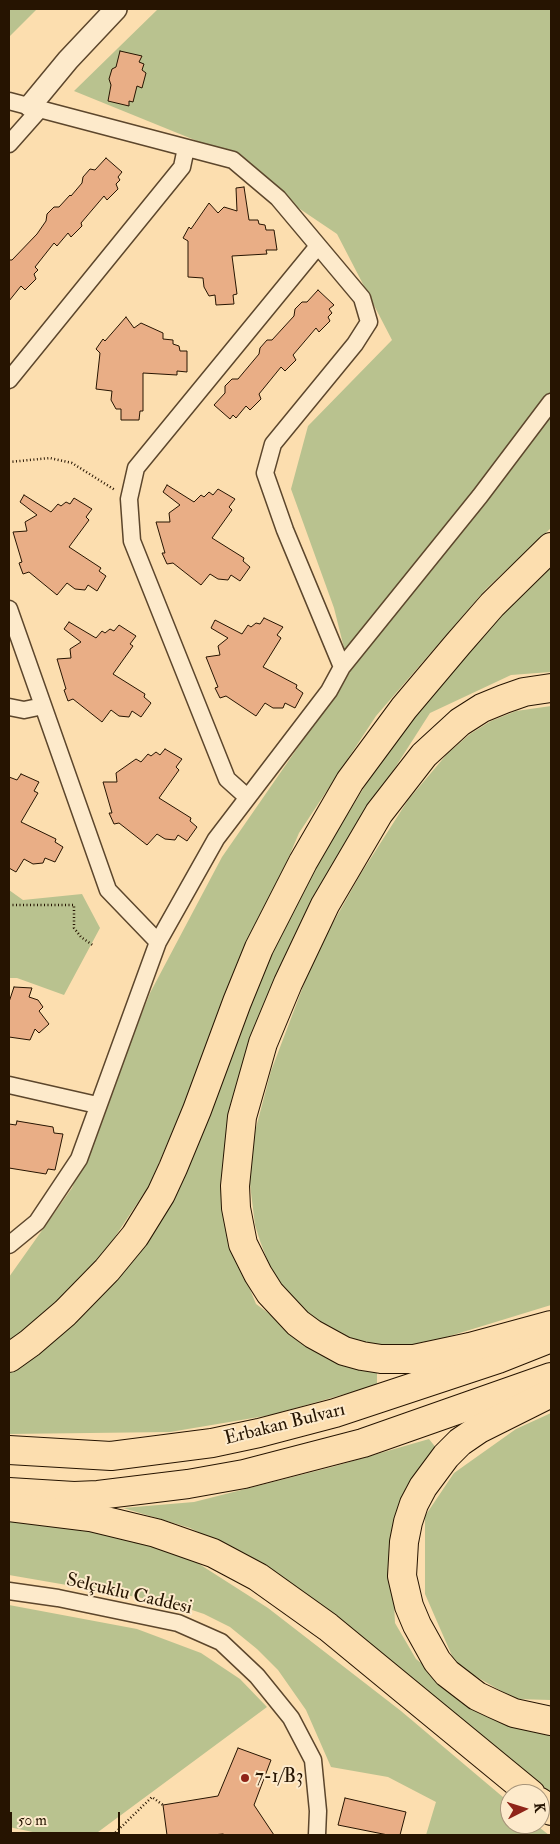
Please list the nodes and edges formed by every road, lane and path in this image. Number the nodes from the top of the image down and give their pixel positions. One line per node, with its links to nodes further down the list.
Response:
1 (116, 9): 2 (street)
2 (21, 106): 3 (street); 4 (street)
3 (9, 144)
4 (186, 148): 5 (street); 6 (street)
5 (318, 246): 9 (street); 12 (street)
6 (9, 380)
7 (551, 402): 12 (street)
8 (9, 462): 9 (path)
9 (129, 499): 16 (street)
10 (551, 547): 25 (highway)
11 (9, 609): 14 (street)
12 (342, 667): 16 (street)
13 (551, 688): 23 (highway)
14 (43, 706): 15 (street); 18 (street)
15 (9, 707)
16 (247, 797): 18 (street)
17 (9, 905): 19 (path)
18 (158, 942): 21 (street)
19 (94, 946)
20 (9, 1086): 21 (street)
21 (97, 1104): 22 (street)
22 (9, 1245)
23 (551, 1325)
24 (551, 1338): 28 (highway, Erbakan Bulvarı)
25 (9, 1358)
26 (551, 1378): 29 (highway, Erbakan Bulvarı)
27 (551, 1393): 32 (highway)
28 (9, 1450)
29 (9, 1492)
30 (9, 1507): 33 (highway)
31 (9, 1591): 36 (street, Selçuklu Caddesi)
32 (551, 1721)
33 (519, 1784)
34 (163, 1806): 35 (path)
35 (113, 1835)
36 (317, 1835)

